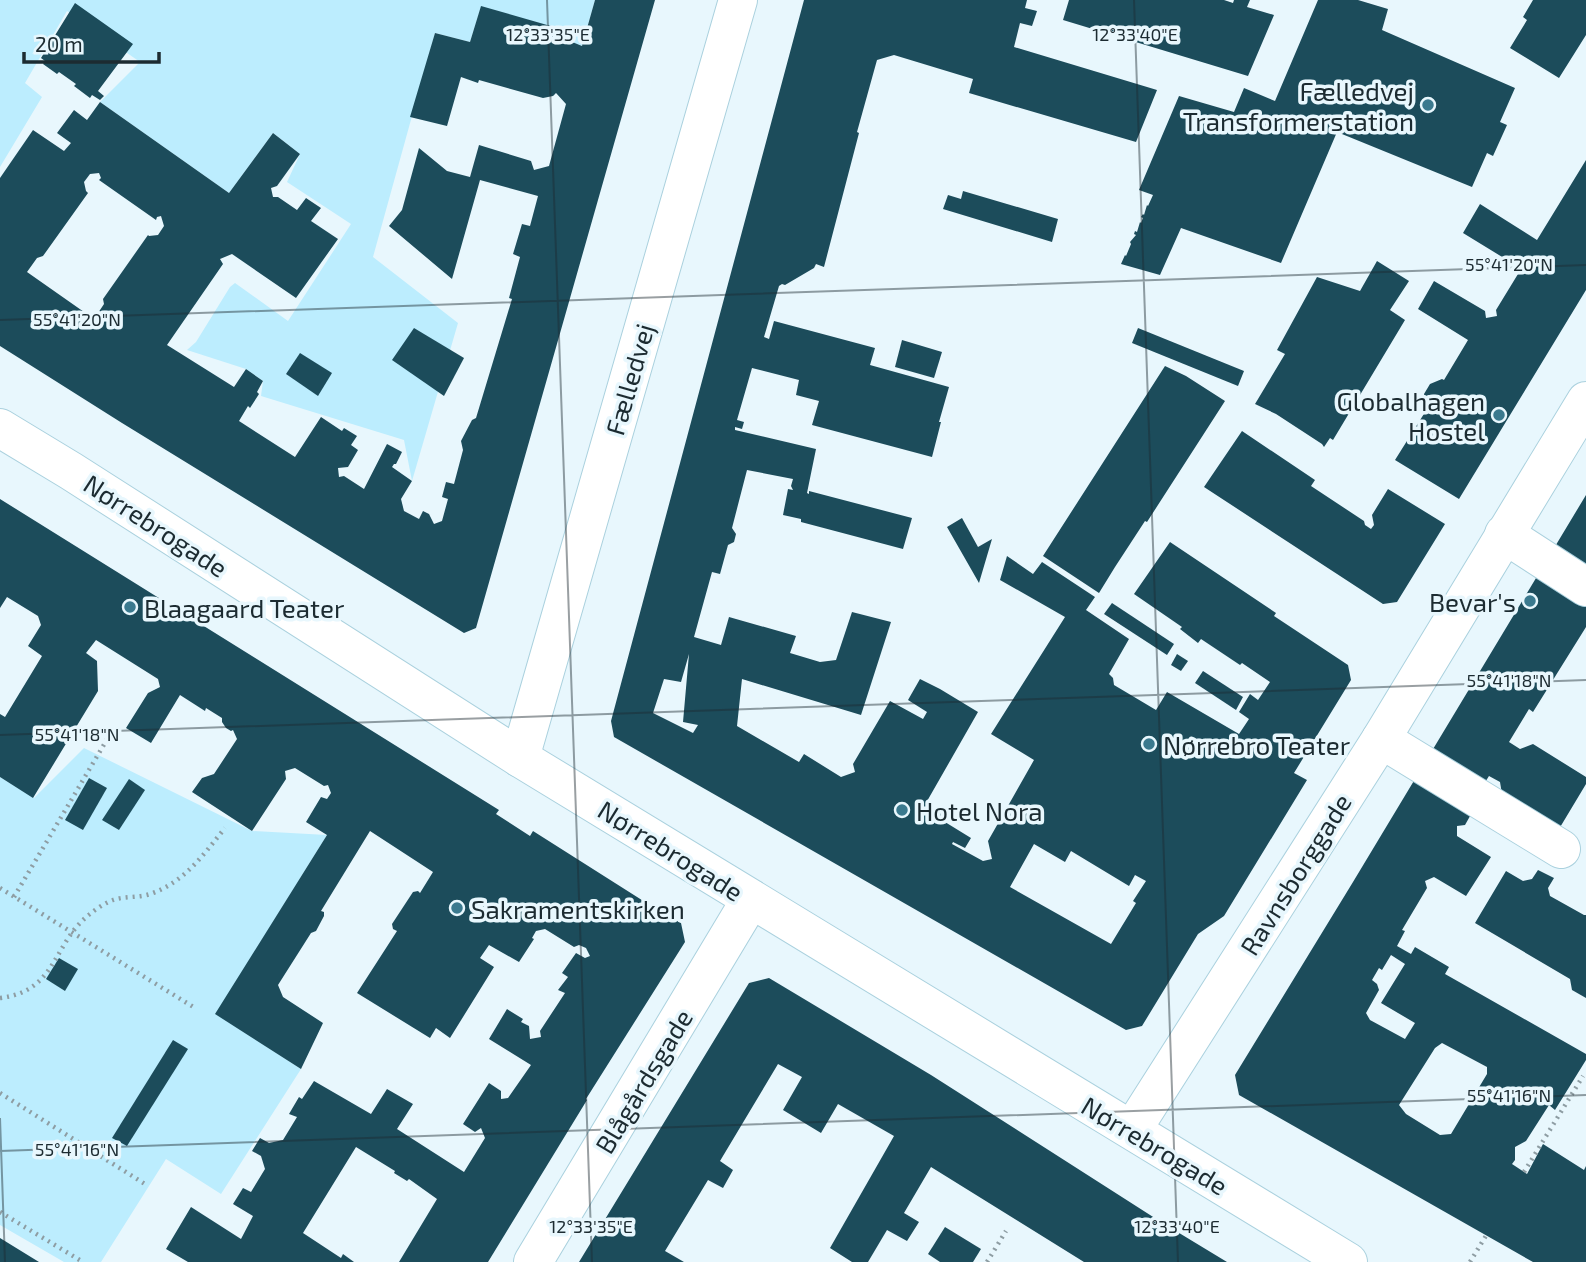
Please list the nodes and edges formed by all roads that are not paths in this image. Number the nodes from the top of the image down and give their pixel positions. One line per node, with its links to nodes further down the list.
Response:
1 (738, 0): 7 (street, Fælledvej)
2 (1586, 401): 4 (street, Ravnsborggade)
3 (0, 428): 7 (street, Nørrebrogade)
4 (1504, 534): 5 (street); 6 (street, Ravnsborggade)
5 (1586, 587)
6 (1381, 739): 8 (street); 10 (street, Ravnsborggade)
7 (520, 758): 9 (street, Nørrebrogade)
8 (1561, 849)
9 (751, 899): 10 (street, Nørrebrogade); 11 (street, Blågårdsgade)
10 (1132, 1130): 12 (street, Nørrebrogade)
11 (533, 1262)
12 (1348, 1262)

